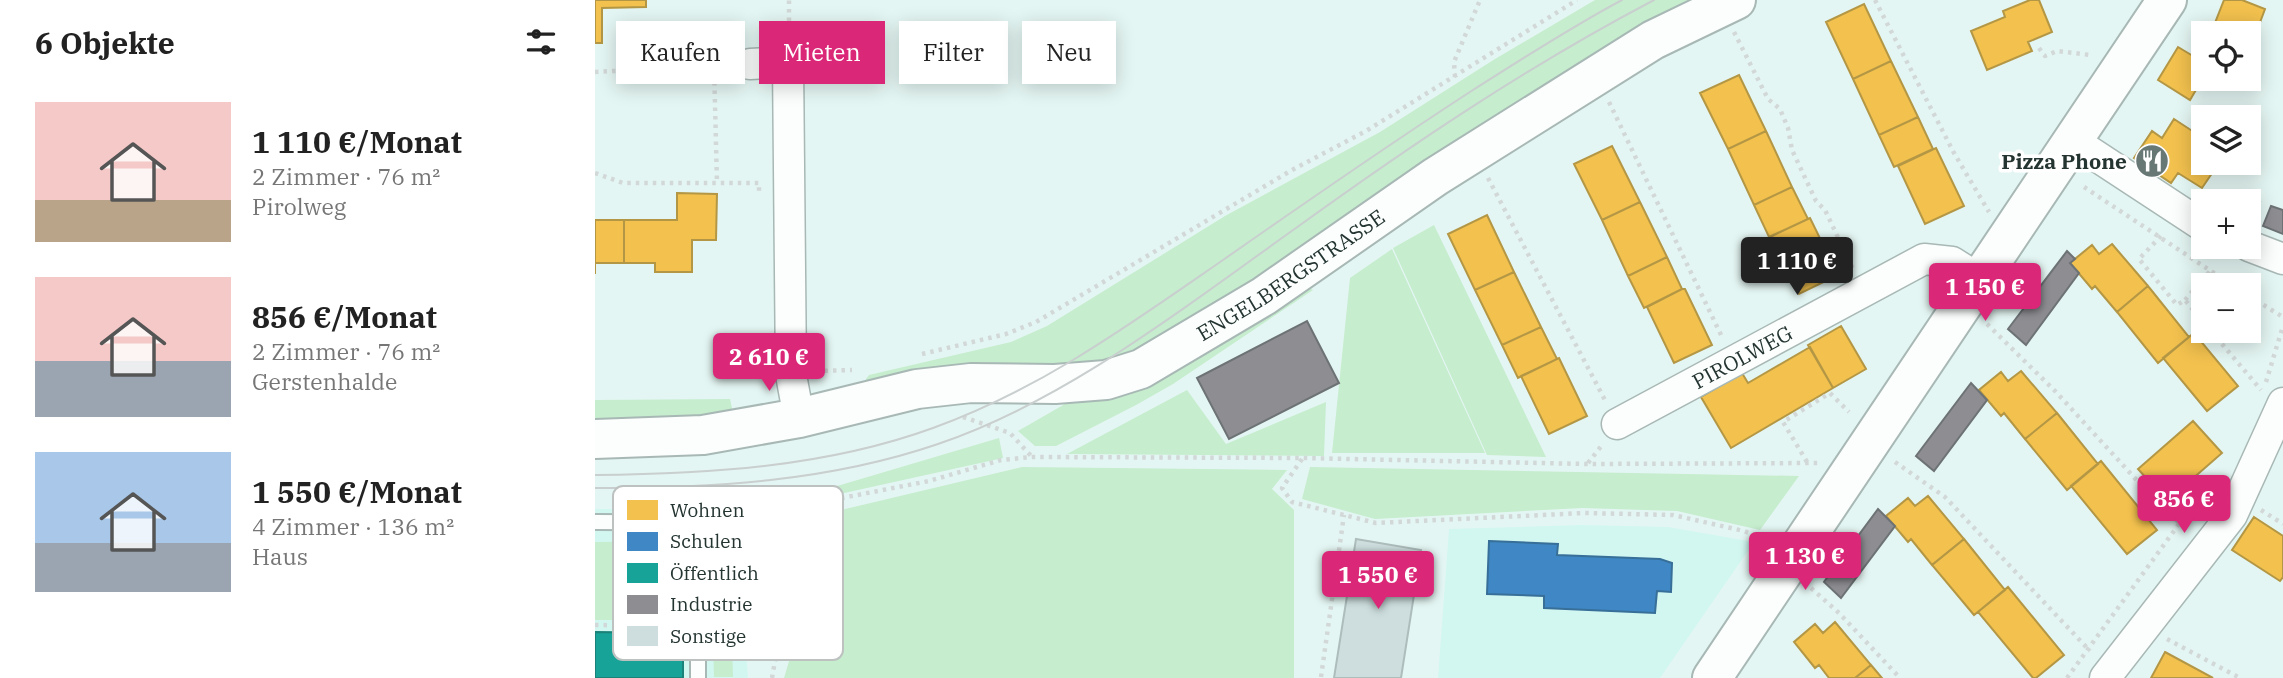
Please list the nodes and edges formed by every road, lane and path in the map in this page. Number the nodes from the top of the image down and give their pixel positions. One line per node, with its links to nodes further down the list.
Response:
1 (789, 0): 7 (path)
2 (1480, 0): 15 (path)
3 (1577, 0): 15 (path)
4 (1875, 0): 27 (path)
5 (2167, 0): 19 (main road)
6 (1734, 13): 32 (path); 46 (main road, ENGELBERGSTRASSE)
7 (789, 21)
8 (2039, 48): 9 (path)
9 (2090, 55)
10 (745, 64): 11 (path)
11 (750, 64): 12 (street)
12 (759, 64)
13 (616, 71): 14 (path)
14 (595, 72)
15 (1455, 77): 40 (path)
16 (714, 84): 22 (path)
17 (789, 84): 43 (street)
18 (1606, 95): 41 (path)
19 (2072, 140): 25 (street); 27 (main road)
20 (595, 173): 22 (path)
21 (1488, 177): 47 (path)
22 (717, 183): 24 (path)
23 (2084, 187): 26 (path)
24 (759, 197)
25 (2191, 218)
26 (2161, 236): 30 (path); 34 (path)
27 (2007, 237): 33 (main road)
28 (2261, 251): 29 (street)
29 (2283, 259)
30 (2210, 271): 31 (path); 34 (path)
31 (2213, 273)
32 (1862, 290): 33 (street, PIROLWEG); 41 (street, PIROLWEG)
33 (1971, 291): 53 (main road); 58 (path)
34 (2185, 300): 36 (path)
35 (2261, 303): 37 (path)
36 (2191, 307)
37 (2283, 317)
38 (2283, 326): 39 (path)
39 (2221, 343)
40 (918, 355)
41 (1733, 361): 47 (street, PIROLWEG)
42 (865, 368): 43 (path)
43 (791, 375): 46 (street)
44 (2283, 403): 59 (street)
45 (1849, 412): 51 (path)
46 (799, 418): 48 (main road, ENGELBERGSTRASSE)
47 (1617, 424)
48 (595, 439)
49 (1303, 458): 51 (path); 54 (path); 55 (path)
50 (1895, 462): 65 (path)
51 (1807, 463): 53 (path)
52 (2222, 468): 58 (path)
53 (1849, 473): 60 (main road)
54 (843, 501)
55 (1343, 515): 60 (path); 69 (path)
56 (595, 522): 57 (lane)
57 (613, 522)
58 (2179, 524): 59 (path); 65 (path)
59 (2209, 545): 64 (street)
60 (1795, 554): 72 (main road)
61 (1811, 588): 73 (path)
62 (595, 625): 63 (path)
63 (613, 625)
64 (2145, 628): 68 (street); 75 (path)
65 (2088, 649): 68 (path); 74 (path)
66 (698, 660): 70 (lane)
67 (775, 660): 71 (path)
68 (2109, 673)
69 (1321, 677)
70 (698, 678)
71 (772, 678)
72 (1712, 678)
73 (1900, 678)
74 (2067, 678)
75 (2240, 678)

